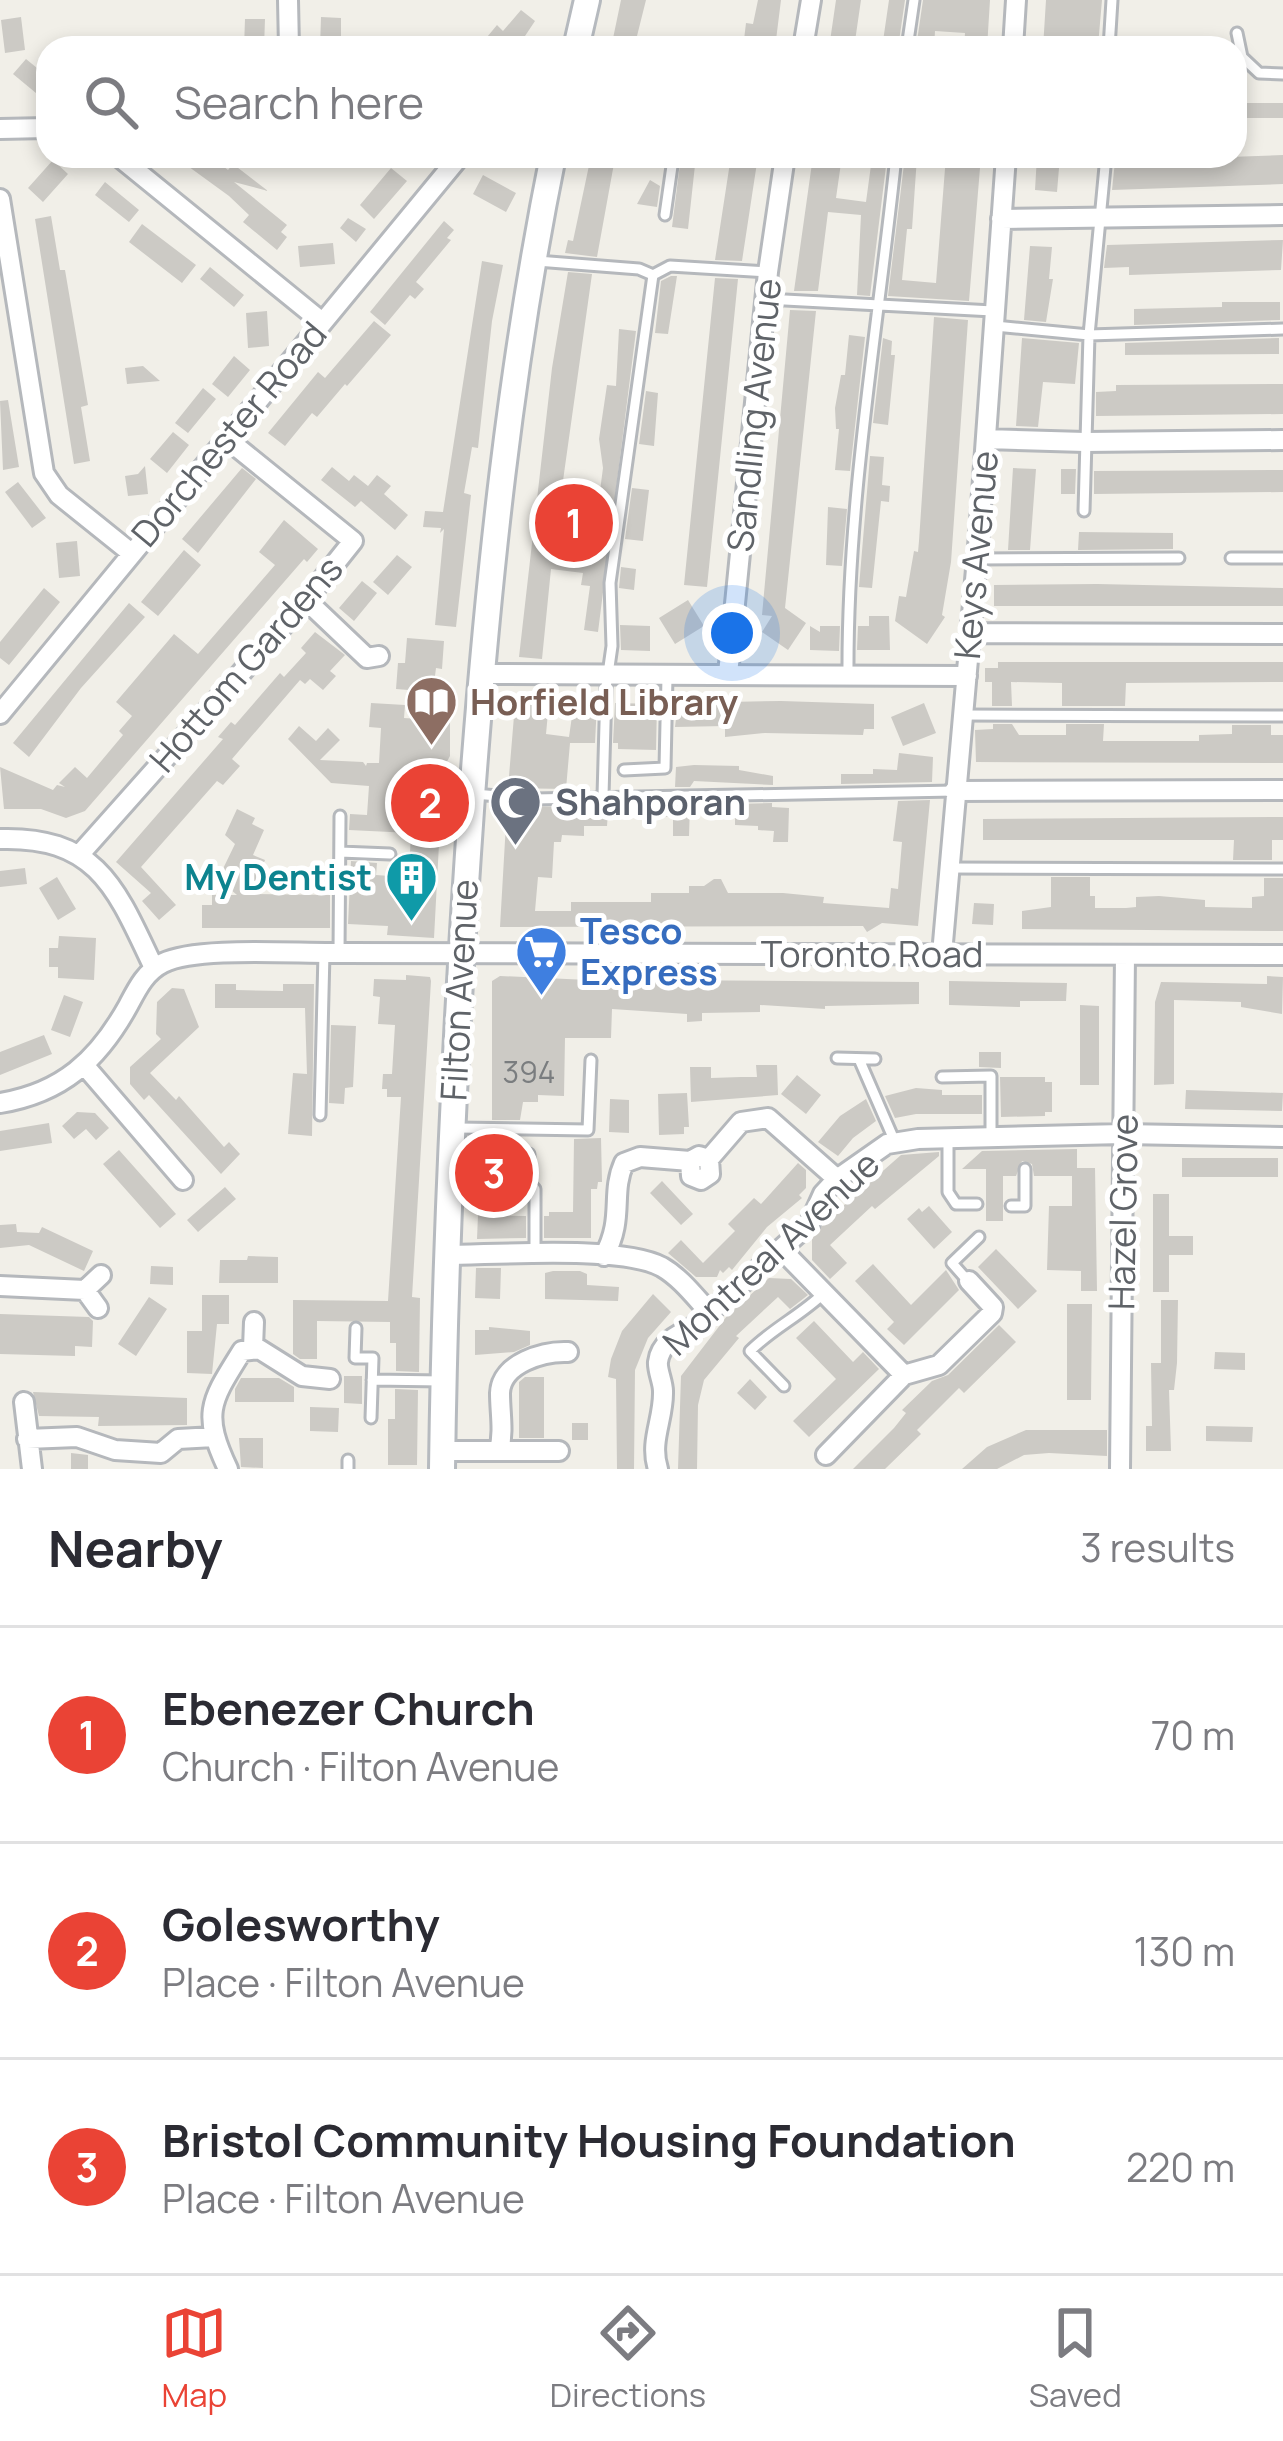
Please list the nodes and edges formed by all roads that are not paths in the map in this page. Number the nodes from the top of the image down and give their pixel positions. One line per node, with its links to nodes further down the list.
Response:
1 (288, 0): 7 (street)
2 (587, 0): 8 (street)
3 (811, 0): 9 (street)
4 (914, 0): 10 (lane)
5 (1016, 0): 11 (street)
6 (1112, 0): 12 (lane)
7 (289, 36)
8 (579, 36)
9 (805, 36)
10 (909, 36)
11 (1014, 36)
12 (1110, 36)
13 (1247, 62): 14 (lane)
14 (1283, 74)
15 (36, 128): 16 (street)
16 (0, 129)
17 (133, 168): 36 (street)
18 (450, 168): 36 (street, Dorchester Road)
19 (551, 168): 30 (street, Filton Avenue)
20 (672, 168): 26 (lane)
21 (783, 168): 31 (street, Sandling Avenue)
22 (894, 168): 34 (lane)
23 (1005, 168): 29 (street, Keys Avenue)
24 (1105, 168): 28 (lane)
25 (0, 199): 44 (street)
26 (665, 215)
27 (1283, 215): 28 (street)
28 (1101, 218): 29 (street); 38 (lane)
29 (1001, 219): 35 (street, Keys Avenue)
30 (532, 261): 32 (lane); 52 (street, Filton Avenue)
31 (768, 272): 32 (lane); 33 (street, Sandling Avenue)
32 (653, 274): 54 (lane)
33 (766, 299): 34 (lane); 53 (street, Sandling Avenue)
34 (875, 306): 35 (lane); 56 (lane)
35 (993, 318): 38 (lane); 40 (street, Keys Avenue)
36 (322, 322): 39 (street, Dorchester Road)
37 (1283, 329): 38 (lane)
38 (1089, 335): 42 (lane)
39 (227, 439): 44 (street, Dorchester Road); 49 (street, Hottom Gardens)
40 (986, 439): 42 (street); 48 (street, Keys Avenue)
41 (1283, 440): 42 (street)
42 (1085, 442): 43 (lane)
43 (1084, 511)
44 (130, 552): 59 (street, Dorchester Road)
45 (1179, 558): 48 (lane)
46 (1231, 558): 47 (lane)
47 (1283, 558)
48 (977, 559): 50 (street, Keys Avenue)
49 (306, 600): 58 (street); 70 (street, Hottom Gardens)
50 (971, 633): 51 (street); 57 (street, Keys Avenue)
51 (1283, 634)
52 (481, 674): 54 (street); 65 (street, Filton Avenue)
53 (728, 674): 55 (street); 56 (street)
54 (610, 675): 55 (street); 66 (lane)
55 (667, 675): 62 (lane)
56 (848, 675): 57 (street)
57 (967, 676): 60 (street, Keys Avenue)
58 (363, 678)
59 (0, 714)
60 (962, 715): 61 (lane); 64 (street, Keys Avenue)
61 (1283, 716)
62 (624, 770)
63 (1283, 790): 64 (street)
64 (954, 791): 66 (lane); 72 (street, Keys Avenue)
65 (472, 794): 66 (lane); 75 (street, Filton Avenue)
66 (602, 796)
67 (340, 816): 69 (lane)
68 (0, 839): 70 (street)
69 (340, 852): 71 (lane); 74 (lane)
70 (80, 854): 79 (street)
71 (391, 854)
72 (949, 868): 73 (lane); 76 (street, Keys Avenue)
73 (1283, 868)
74 (332, 953): 75 (street, Toronto Road); 79 (street, Toronto Road); 87 (lane)
75 (461, 953): 76 (street, Toronto Road); 88 (street, Filton Avenue)
76 (942, 954): 77 (street, Toronto Road)
77 (1125, 955): 78 (street, Toronto Road); 89 (street, Hazel Grove)
78 (1283, 955)
79 (154, 968): 84 (street)
80 (837, 1058): 81 (lane)
81 (859, 1059): 82 (lane); 93 (lane)
82 (875, 1059)
83 (591, 1060): 88 (lane)
84 (85, 1066): 86 (street); 97 (street)
85 (942, 1076): 91 (lane)
86 (0, 1102)
87 (320, 1115)
88 (452, 1128): 102 (street, Filton Avenue)
89 (1123, 1134): 90 (street, Montreal Avenue); 91 (street, Montreal Avenue); 132 (street, Hazel Grove)
90 (1283, 1137)
91 (991, 1138): 92 (street, Montreal Avenue)
92 (947, 1139): 93 (street, Montreal Avenue); 98 (lane)
93 (895, 1142): 96 (street, Montreal Avenue)
94 (529, 1154): 103 (lane)
95 (1025, 1169): 99 (lane)
96 (837, 1179): 101 (street, Montreal Avenue); 104 (street)
97 (183, 1180)
98 (977, 1204)
99 (1011, 1206)
100 (979, 1237): 106 (lane)
101 (782, 1250): 109 (street); 111 (street, Montreal Avenue)
102 (445, 1256): 103 (street); 119 (street, Filton Avenue)
103 (535, 1256): 104 (street)
104 (604, 1256): 111 (street)
105 (101, 1275): 108 (street)
106 (969, 1282): 116 (street)
107 (0, 1286): 108 (street)
108 (85, 1290): 110 (street)
109 (824, 1293): 116 (street); 120 (lane)
110 (98, 1308)
111 (710, 1313): 131 (street, Montreal Avenue)
112 (254, 1322): 114 (street)
113 (356, 1328): 118 (lane)
114 (253, 1348): 117 (street); 123 (street)
115 (568, 1352): 126 (street)
116 (904, 1375): 127 (street)
117 (330, 1379)
118 (372, 1380): 119 (lane); 122 (lane)
119 (443, 1381): 128 (street, Filton Avenue)
120 (784, 1386)
121 (24, 1402): 124 (street)
122 (371, 1418)
123 (214, 1437): 124 (street); 130 (street)
124 (27, 1439): 129 (street)
125 (559, 1450): 126 (street)
126 (499, 1451): 128 (street)
127 (826, 1455)
128 (442, 1460)
129 (32, 1469)
130 (228, 1469)
131 (658, 1469)
132 (1120, 1469)

